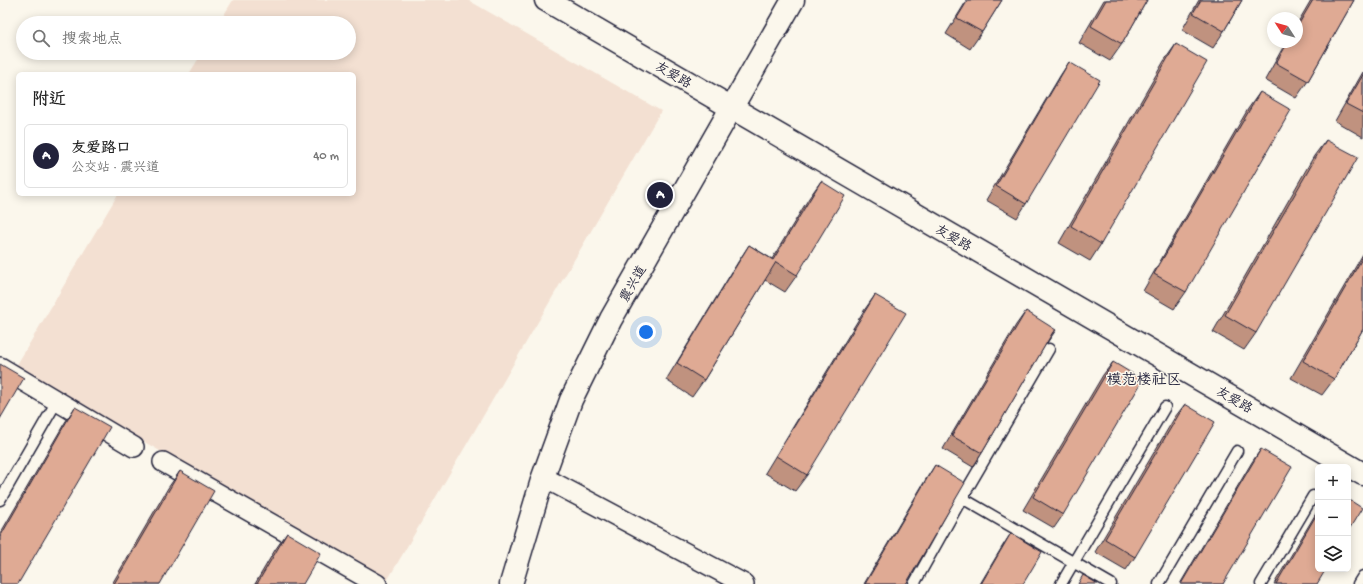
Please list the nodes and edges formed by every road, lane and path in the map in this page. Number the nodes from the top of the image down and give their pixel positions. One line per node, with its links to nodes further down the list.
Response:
1 (546, 0): 3 (street, 友爱路)
2 (793, 0): 3 (street, 震兴道)
3 (732, 108): 11 (street, 友爱路); 12 (street, 震兴道)
4 (1049, 350): 14 (lane)
5 (0, 367): 6 (street)
6 (57, 401): 8 (street); 15 (lane)
7 (1165, 407): 16 (lane)
8 (134, 447)
9 (1237, 451): 24 (lane)
10 (163, 462): 18 (street)
11 (1363, 474)
12 (543, 477): 19 (street, 震兴道); 20 (street)
13 (1313, 496): 25 (lane)
14 (962, 498): 16 (lane); 21 (lane)
15 (0, 500)
16 (1073, 562): 22 (lane); 23 (lane)
17 (1363, 576): 26 (lane)
18 (377, 584)
19 (511, 584)
20 (744, 584)
21 (914, 584)
22 (1060, 584)
23 (1110, 584)
24 (1159, 584)
25 (1261, 584)
26 (1358, 584)

